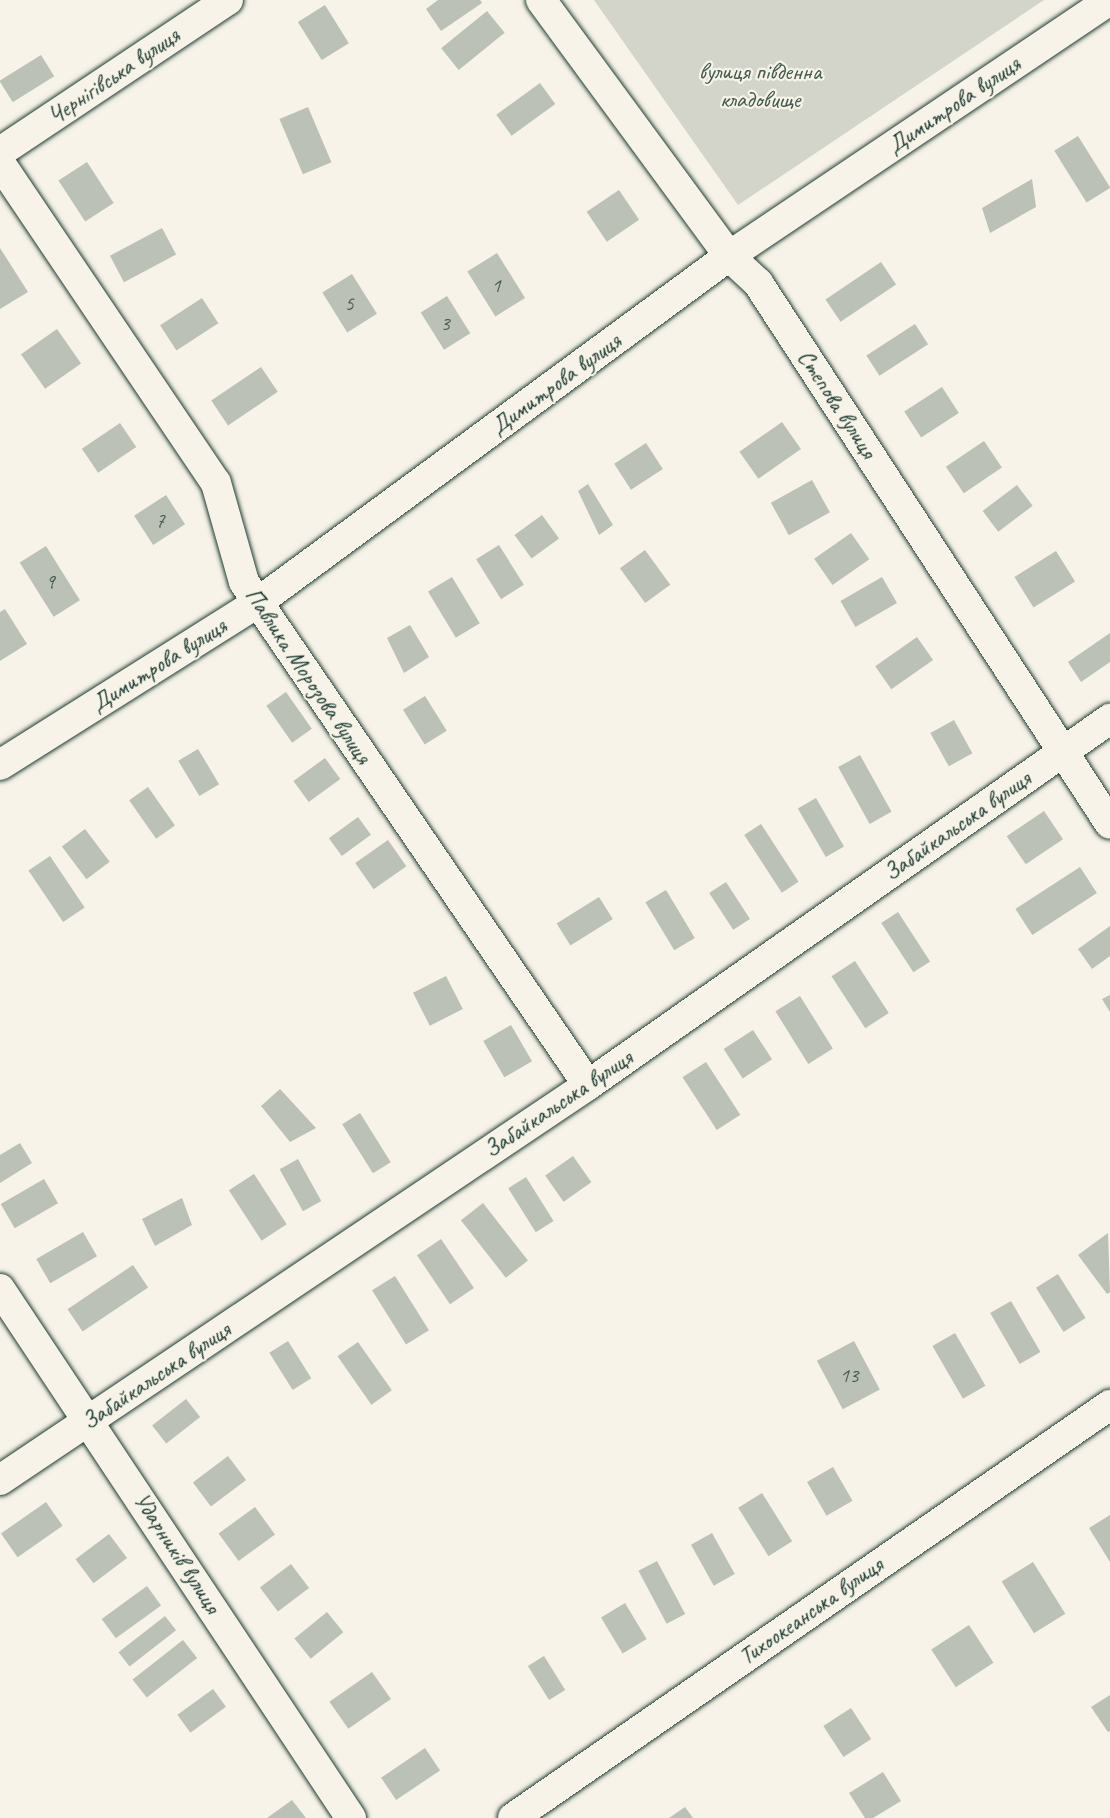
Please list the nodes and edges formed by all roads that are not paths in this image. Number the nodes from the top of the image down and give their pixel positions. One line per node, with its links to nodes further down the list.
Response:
1 (228, 0): 4 (street, Чернігівська вулиця)
2 (541, 0): 6 (street, Степова вулиця)
3 (1110, 0): 6 (street, Димитрова вулиця)
4 (0, 152)
5 (0, 163): 7 (street, Павлика Морозова вулиця)
6 (729, 256): 7 (street, Димитрова вулиця); 9 (street, Степова вулиця)
7 (257, 603): 10 (street, Димитрова вулиця); 12 (street, Павлика Морозова вулиця)
8 (1110, 719): 9 (street, Забайкальська вулиця)
9 (1062, 753): 11 (street, Степова вулиця); 12 (street, Забайкальська вулиця)
10 (0, 765)
11 (1110, 824)
12 (588, 1085): 15 (street, Забайкальська вулиця)
13 (0, 1289): 15 (street, Ударників вулиця)
14 (1110, 1405): 18 (street, Тихоокеанська вулиця)
15 (90, 1421): 16 (street, Забайкальська вулиця); 17 (street, Ударників вулиця)
16 (0, 1480)
17 (351, 1818)
18 (513, 1818)

